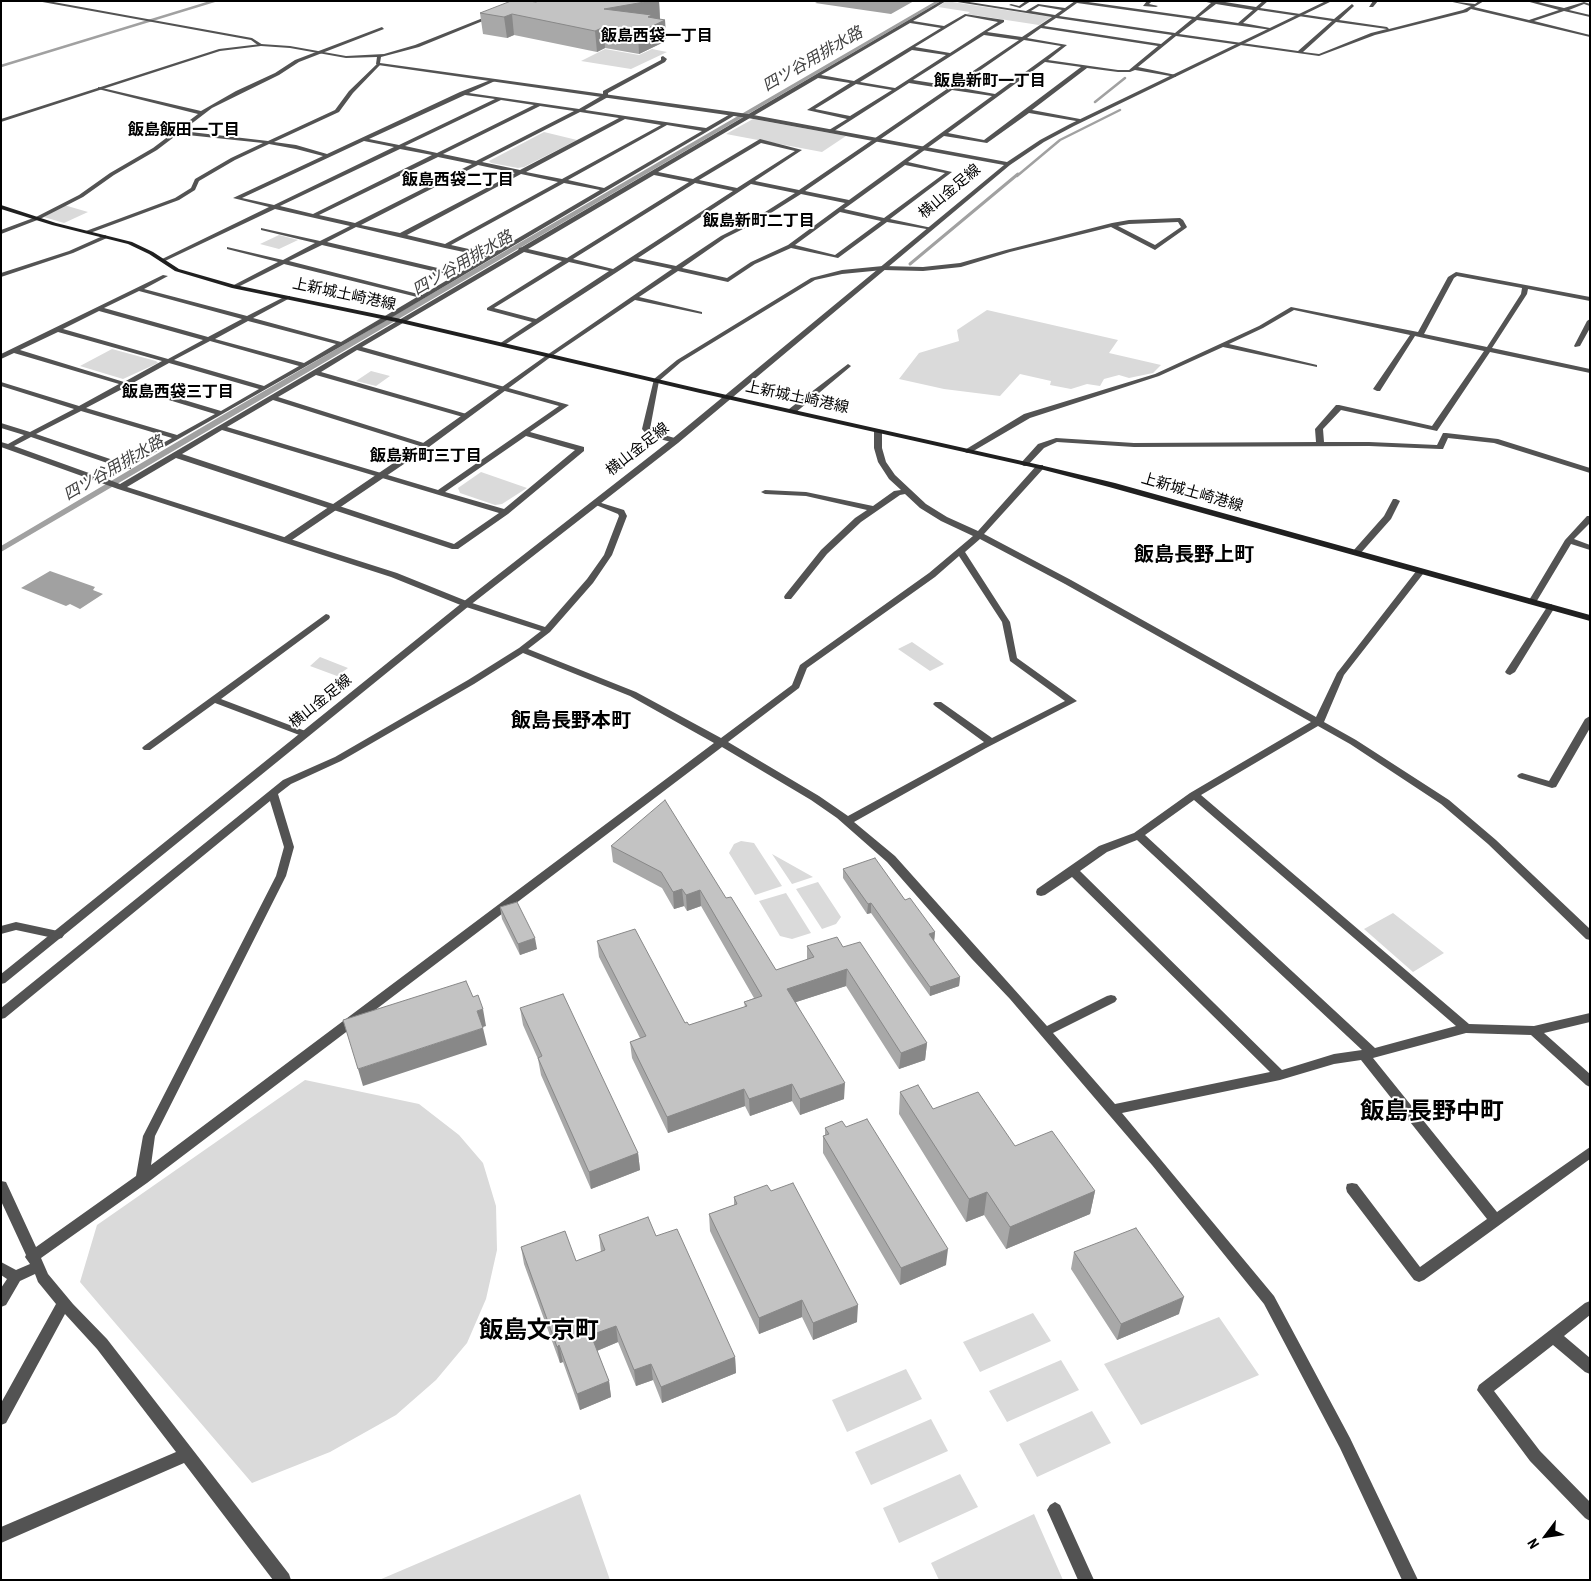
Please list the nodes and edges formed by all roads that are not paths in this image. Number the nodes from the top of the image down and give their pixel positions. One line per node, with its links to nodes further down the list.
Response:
1 (39, 1): 61 (street)
2 (944, 1): 45 (street)
3 (953, 1): 23 (street)
4 (982, 1): 19 (street)
5 (1020, 1): 17 (street)
6 (1047, 1): 24 (street)
7 (1077, 1): 24 (street); 27 (street)
8 (1150, 1): 28 (street)
9 (1204, 1): 18 (street)
10 (1266, 1): 31 (street)
11 (1330, 1): 39 (street, 横山金足線)
12 (1376, 1): 25 (street)
13 (1450, 1): 26 (street)
14 (1482, 1): 26 (street)
15 (1528, 1): 33 (street)
16 (1565, 1): 21 (street)
17 (1028, 2): 19 (street)
18 (1216, 2): 31 (street); 43 (street)
19 (992, 3): 23 (street)
20 (1352, 5): 44 (street)
21 (1580, 5): 22 (street); 33 (street)
22 (1590, 5)
23 (986, 6): 35 (street)
24 (1071, 6): 29 (street)
25 (1371, 6)
26 (1474, 6): 48 (street); 54 (street)
27 (1116, 7): 36 (street); 37 (street)
28 (1163, 7)
29 (1066, 9): 35 (street); 38 (street)
30 (1172, 9): 32 (street)
31 (1256, 9): 39 (street); 49 (street)
32 (1182, 10)
33 (1565, 10): 40 (street); 48 (street)
34 (501, 12): 67 (street)
35 (1027, 12): 38 (street)
36 (1108, 12)
37 (1150, 12): 42 (street); 43 (street)
38 (1055, 16): 46 (street); 51 (street)
39 (1299, 16): 44 (street); 55 (street, 横山金足線)
40 (1590, 16)
41 (1101, 17): 46 (street)
42 (1142, 17)
43 (1195, 19): 49 (street); 57 (street)
44 (1334, 20): 54 (street); 65 (street)
45 (910, 22): 50 (street); 73 (street)
46 (1093, 22): 52 (street)
47 (1135, 22): 52 (street)
48 (1530, 22): 58 (street)
49 (1239, 24): 55 (street)
50 (944, 27): 56 (street); 63 (street)
51 (1040, 27): 59 (street); 62 (street)
52 (1128, 27): 57 (street)
53 (382, 28): 64 (street)
54 (1393, 29): 65 (street)
55 (1270, 30): 60 (street, 横山金足線)
56 (982, 33): 59 (street); 66 (street)
57 (1175, 34): 60 (street); 62 (street)
58 (1590, 36)
59 (1023, 39): 69 (street); 79 (street)
60 (1242, 44): 65 (street); 74 (street, 横山金足線)
61 (261, 45): 64 (street); 78 (street)
62 (1162, 45): 72 (street)
63 (910, 48): 66 (street); 77 (street)
64 (318, 52): 67 (street); 88 (street)
65 (1299, 53)
66 (949, 54): 76 (street)
67 (378, 56): 70 (street)
68 (663, 57): 83 (street)
69 (1046, 61): 71 (street); 82 (street)
70 (378, 64): 75 (street); 102 (street)
71 (1085, 67): 72 (street); 87 (street)
72 (1134, 68): 74 (street)
73 (816, 76): 77 (street); 90 (street)
74 (1174, 76): 94 (street, 横山金足線)
75 (493, 80): 81 (street); 83 (street)
76 (908, 81): 79 (street); 80 (street)
77 (855, 82): 80 (street); 92 (street)
78 (100, 88): 88 (street); 93 (street)
79 (951, 88): 82 (street); 101 (street)
80 (895, 89): 92 (street)
81 (462, 93): 84 (street); 100 (street)
82 (995, 95): 99 (street)
83 (606, 96): 86 (street); 89 (street)
84 (500, 99): 85 (street); 103 (street)
85 (538, 105): 86 (street); 105 (street)
86 (579, 111): 91 (street); 107 (street)
87 (1028, 111): 94 (street); 99 (street)
88 (202, 113): 98 (street)
89 (736, 114): 90 (street); 96 (street)
90 (747, 116): 97 (street); 111 (street)
91 (623, 118): 95 (street); 110 (street)
92 (851, 118): 97 (street)
93 (1, 121)
94 (1080, 121): 109 (street, 横山金足線)
95 (666, 124): 96 (street); 112 (street)
96 (708, 130): 115 (street)
97 (831, 131): 101 (street)
98 (177, 132): 102 (street); 123 (street)
99 (944, 134): 104 (street)
100 (362, 139): 103 (street); 106 (street)
101 (875, 139): 104 (street); 117 (street)
102 (267, 142): 106 (street); 130 (street)
103 (400, 146): 105 (street); 119 (street)
104 (924, 148): 108 (street); 109 (street)
105 (438, 154): 107 (street); 122 (street)
106 (325, 156): 119 (street)
107 (477, 163): 110 (street); 125 (street)
108 (904, 163): 118 (street); 124 (street)
109 (1008, 164): 128 (street, 横山金足線)
110 (520, 172): 112 (street); 131 (street)
111 (654, 173): 113 (street); 138 (street)
112 (561, 181): 115 (street); 134 (street)
113 (694, 181): 114 (street); 116 (street); 140 (street)
114 (751, 182): 116 (street); 117 (street)
115 (606, 190): 135 (street)
116 (738, 190): 141 (street)
117 (800, 192): 118 (street); 145 (street)
118 (849, 202): 121 (street)
119 (277, 206): 122 (street); 142 (street)
120 (1, 207): 123 (main road, 上新城土崎港線)
121 (838, 210): 124 (street); 136 (street)
122 (315, 215): 125 (street)
123 (38, 218): 129 (street); 130 (main road, 上新城土崎港線)
124 (886, 220): 128 (street); 136 (street)
125 (358, 225): 131 (street); 133 (street)
126 (1112, 225): 126 (street); 144 (street)
127 (263, 229): 133 (street)
128 (930, 229): 144 (street, 横山金足線)
129 (1, 232)
130 (88, 232): 132 (main road, 上新城土崎港線)
131 (402, 235): 134 (street)
132 (105, 237): 142 (main road, 上新城土崎港線); 147 (street)
133 (320, 244): 143 (street); 148 (street)
134 (445, 246): 139 (street)
135 (510, 246): 138 (street); 139 (street)
136 (790, 246): 145 (street)
137 (229, 248): 143 (street)
138 (522, 249): 140 (street); 161 (street)
139 (492, 256): 148 (street)
140 (567, 259): 146 (street); 162 (street)
141 (634, 259): 145 (street); 146 (street)
142 (163, 260): 151 (main road, 上新城土崎港線)
143 (283, 262): 151 (street); 153 (street)
144 (882, 268): 182 (street); 188 (street, 横山金足線)
145 (676, 269): 155 (street)
146 (614, 271): 162 (street)
147 (1, 275)
148 (459, 275): 153 (street)
149 (165, 276): 152 (street)
150 (1526, 286): 156 (street); 165 (street); 172 (street)
151 (234, 287): 154 (main road, 上新城土崎港線)
152 (138, 289): 157 (street); 159 (street)
153 (423, 296): 160 (street)
154 (288, 297): 159 (street); 160 (main road, 上新城土崎港線)
155 (634, 298): 158 (street); 174 (street)
156 (1590, 299)
157 (99, 309): 164 (street); 166 (street)
158 (700, 313)
159 (246, 319): 166 (street); 167 (street)
160 (388, 319): 161 (main road, 上新城土崎港線); 167 (street)
161 (399, 321): 168 (main road, 上新城土崎港線); 171 (street)
162 (536, 321): 168 (street)
163 (1590, 321): 170 (street)
164 (59, 330): 173 (street); 176 (street)
165 (1417, 334): 169 (street); 172 (street); 187 (street)
166 (208, 340): 176 (street); 177 (street)
167 (342, 344): 177 (street)
168 (501, 345): 174 (main road, 上新城土崎港線)
169 (1223, 345): 179 (street); 204 (street)
170 (1577, 346)
171 (357, 348): 181 (street); 185 (street)
172 (1488, 350): 180 (street); 203 (street)
173 (14, 351): 175 (street); 184 (street)
174 (550, 356): 182 (main road, 上新城土崎港線); 185 (street)
175 (1, 357)
176 (170, 360): 184 (street); 186 (street)
177 (304, 365): 186 (street)
178 (848, 366): 191 (street)
179 (1315, 366)
180 (1590, 371)
181 (315, 372): 189 (street); 193 (street)
182 (656, 380): 188 (main road, 上新城土崎港線); 200 (street)
183 (1, 384): 190 (street)
184 (124, 385): 190 (street); 192 (street)
185 (505, 387): 193 (street); 197 (street)
186 (264, 388): 192 (street)
187 (1377, 389)
188 (726, 397): 191 (main road, 上新城土崎港線); 200 (street, 横山金足線)
189 (272, 398): 195 (street); 202 (street)
190 (80, 408): 198 (street); 199 (street)
191 (792, 411): 196 (main road, 上新城土崎港線)
192 (221, 413): 199 (street)
193 (466, 415): 202 (street)
194 (1, 425): 198 (street)
195 (222, 428): 205 (street); 210 (street)
196 (878, 430): 204 (main road, 上新城土崎港線); 213 (street)
197 (524, 433): 214 (street); 220 (street)
198 (30, 434): 201 (street); 207 (street)
199 (178, 438): 207 (street)
200 (675, 441): 217 (street, 横山金足線)
201 (5, 445): 211 (street)
202 (426, 445): 210 (street)
203 (1320, 445): 206 (street); 209 (street)
204 (967, 451): 206 (main road, 上新城土崎港線)
205 (176, 455): 212 (street); 218 (street)
206 (1024, 464): 208 (main road, 上新城土崎港線)
207 (128, 467): 211 (street)
208 (1040, 467): 222 (street); 227 (main road, 上新城土崎港線)
209 (1590, 472)
210 (380, 476): 214 (street); 218 (street)
211 (105, 480): 212 (street)
212 (119, 486): 223 (street)
213 (906, 491): 219 (street); 222 (street)
214 (440, 492): 220 (street)
215 (765, 492): 219 (street)
216 (1396, 501): 227 (street)
217 (595, 504): 231 (street, 横山金足線); 235 (street)
218 (334, 507): 220 (street); 223 (street)
219 (874, 509): 229 (street)
220 (505, 512)
221 (1590, 518): 224 (street)
222 (979, 535): 226 (street); 241 (street)
223 (286, 540): 231 (street)
224 (1569, 540): 225 (street); 230 (street)
225 (1590, 548)
226 (960, 551): 243 (street); 244 (street)
227 (1356, 554): 228 (main road, 上新城土崎港線)
228 (1420, 572): 230 (main road, 上新城土崎港線); 241 (street)
229 (788, 597)
230 (1532, 602): 232 (main road, 上新城土崎港線)
231 (466, 604): 235 (street); 242 (street, 横山金足線)
232 (1551, 607): 234 (main road, 上新城土崎港線); 237 (street)
233 (326, 617): 238 (street)
234 (1590, 618)
235 (547, 630): 236 (street)
236 (522, 650): 244 (street); 247 (street)
237 (1510, 672)
238 (213, 699): 242 (street); 245 (street)
239 (938, 704): 243 (street)
240 (1590, 718): 246 (street)
241 (1318, 722): 248 (street); 255 (street)
242 (305, 734): 254 (street, 横山金足線)
243 (992, 742): 249 (street)
244 (722, 743): 249 (street); 268 (street)
245 (147, 748)
246 (1522, 776)
247 (273, 794): 258 (street); 268 (street)
248 (1194, 795): 250 (street); 260 (street)
249 (847, 821): 262 (street)
250 (1138, 835): 251 (street); 263 (street)
251 (1073, 871): 252 (street); 264 (street)
252 (1041, 892)
253 (1, 930): 254 (street)
254 (58, 935): 256 (street, 横山金足線)
255 (1590, 936)
256 (1, 980)
257 (1110, 999): 262 (street)
258 (1, 1015)
259 (1590, 1017): 261 (street)
260 (1466, 1028): 261 (street); 263 (street)
261 (1534, 1031): 265 (street)
262 (1045, 1032): 266 (street)
263 (1369, 1054): 264 (street); 271 (street)
264 (1280, 1075): 266 (street)
265 (1590, 1082)
266 (1112, 1110): 287 (street)
267 (1590, 1152): 271 (street)
268 (142, 1179): 272 (street)
269 (1, 1186): 272 (street)
270 (1352, 1188): 271 (street)
271 (1496, 1220)
272 (35, 1262): 274 (street); 276 (street)
273 (1, 1268): 274 (street)
274 (15, 1277): 275 (street)
275 (1, 1301)
276 (64, 1303): 280 (street); 281 (street)
277 (1590, 1307): 278 (street)
278 (1553, 1336): 279 (street); 283 (street)
279 (1590, 1367)
280 (1, 1418)
281 (187, 1455): 284 (street); 285 (street)
282 (1055, 1510): 286 (street)
283 (1590, 1513)
284 (1, 1535)
285 (283, 1580)
286 (1086, 1580)
287 (1410, 1580)

